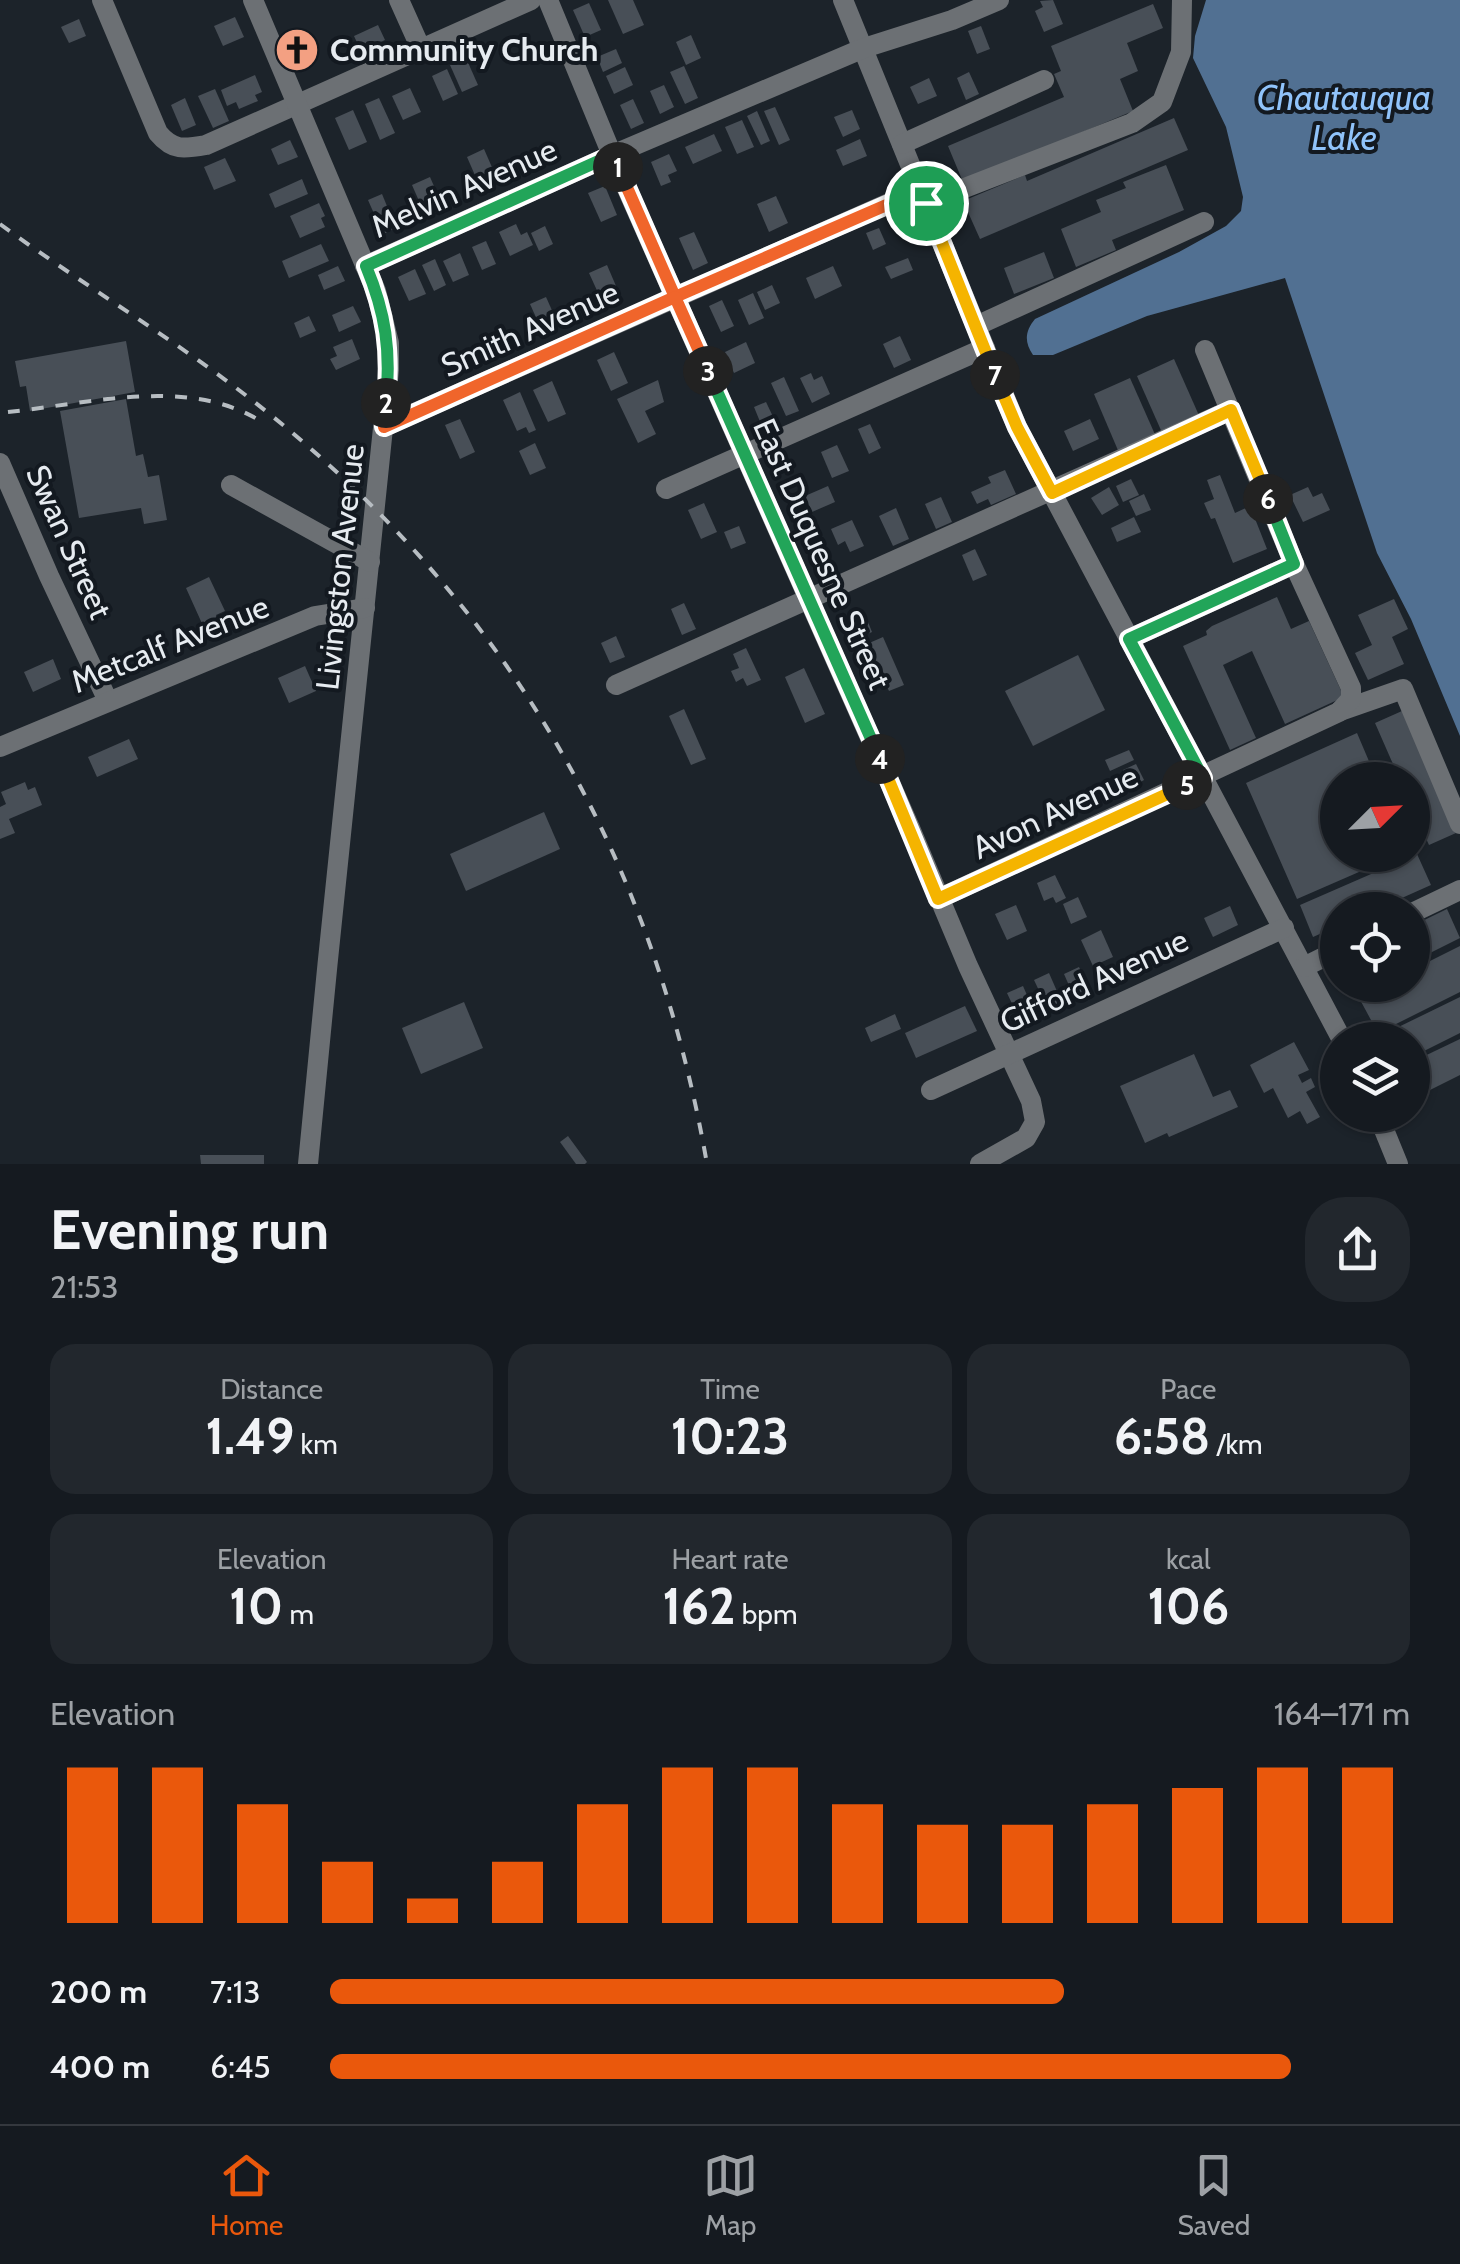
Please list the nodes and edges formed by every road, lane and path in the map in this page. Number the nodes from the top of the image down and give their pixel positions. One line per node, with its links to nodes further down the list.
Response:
1 (102, 0): 12 (street)
2 (253, 0): 12 (street, Livingston Avenue)
3 (398, 0): 10 (street)
4 (531, 0): 10 (street)
5 (548, 0): 14 (street, East Duquesne Street)
6 (843, 0): 9 (street)
7 (998, 0): 9 (street, Melvin Avenue)
8 (1182, 0): 15 (street, Smith Avenue)
9 (864, 48): 13 (street); 14 (street, Melvin Avenue)
10 (421, 49): 12 (street)
11 (1044, 80): 13 (street)
12 (297, 104): 17 (street, Livingston Avenue)
13 (902, 144): 15 (street)
14 (612, 155): 17 (street, Melvin Avenue); 18 (street, East Duquesne Street)
15 (924, 196): 18 (street, Smith Avenue); 19 (street)
16 (1204, 222): 19 (street)
17 (366, 266): 22 (street, Livingston Avenue)
18 (675, 297): 23 (street, Smith Avenue); 26 (street, East Duquesne Street)
19 (976, 326): 20 (street)
20 (985, 348): 26 (street); 30 (street)
21 (1205, 350): 24 (street)
22 (388, 381): 23 (street); 25 (street, Livingston Avenue)
23 (431, 406): 25 (street, Smith Avenue)
24 (1231, 410): 30 (street); 32 (street)
25 (384, 427): 31 (street, Livingston Avenue)
26 (745, 454): 29 (street); 33 (street, East Duquesne Street)
27 (0, 463): 37 (street, Swan Street)
28 (231, 485): 31 (street)
29 (666, 489)
30 (1052, 493): 33 (street); 35 (street)
31 (370, 562): 34 (street, Livingston Avenue)
32 (1294, 564): 35 (street); 38 (street, Avon Avenue)
33 (810, 601): 36 (street); 43 (street, East Duquesne Street)
34 (366, 608): 37 (street, Metcalf Avenue); 52 (street, Livingston Avenue)
35 (1129, 639): 40 (street)
36 (616, 685)
37 (108, 700): 39 (street, Metcalf Avenue)
38 (1338, 712): 40 (street, Avon Avenue); 41 (street)
39 (0, 747)
40 (1203, 778): 43 (street, Avon Avenue); 45 (street)
41 (1460, 824)
42 (1460, 890): 44 (street)
43 (938, 899): 49 (street, East Duquesne Street)
44 (1430, 905)
45 (1284, 928): 47 (street); 49 (street, Gifford Avenue)
46 (1320, 959): 47 (street)
47 (1304, 967): 48 (street)
48 (1333, 1022)
49 (1010, 1052): 50 (street, Gifford Avenue); 53 (street, East Duquesne Street)
50 (931, 1090)
51 (1385, 1132): 54 (street)
52 (308, 1164)
53 (980, 1164)
54 (1398, 1164)

